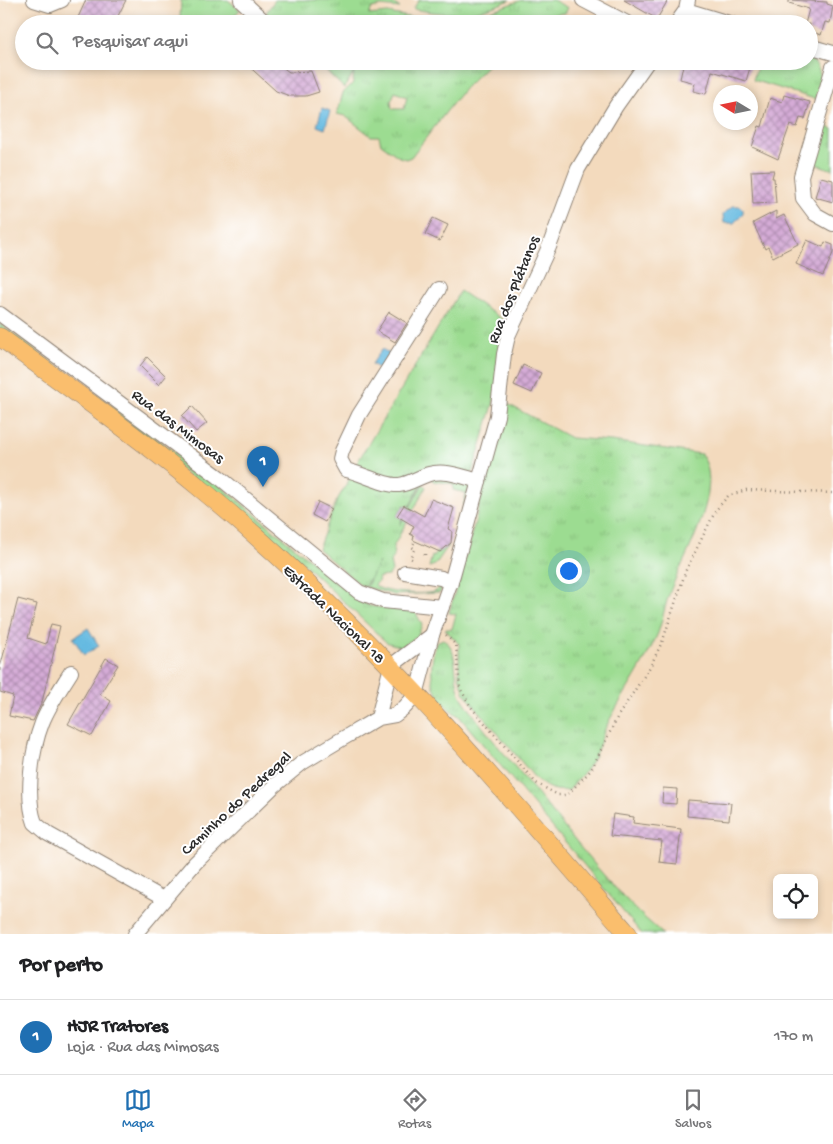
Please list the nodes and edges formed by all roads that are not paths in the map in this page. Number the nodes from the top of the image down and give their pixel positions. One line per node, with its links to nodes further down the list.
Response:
1 (34, 0): 2 (street)
2 (62, 0)
3 (583, 0): 7 (street)
4 (250, 3): 6 (street)
5 (687, 5): 8 (street)
6 (260, 15)
7 (612, 15)
8 (711, 15)
9 (818, 49): 10 (street)
10 (833, 53)
11 (833, 67): 13 (street)
12 (642, 70): 17 (street, Rua dos Plátanos)
13 (833, 224)
14 (440, 289): 17 (street)
15 (0, 314): 20 (street, Rua das Mimosas)
16 (0, 338): 22 (main road, Estrada Nacional 18)
17 (479, 481): 19 (street, Rua dos Plátanos)
18 (405, 572): 19 (street)
19 (450, 582): 20 (street, Rua dos Plátanos)
20 (442, 607): 21 (street, Rua dos Plátanos)
21 (433, 632): 22 (street); 24 (street, Rua dos Plátanos)
22 (391, 666): 24 (main road, Estrada Nacional 18); 25 (street)
23 (71, 672): 26 (street)
24 (416, 695): 25 (street, Caminho do Pedregal); 28 (main road, Estrada Nacional 18)
25 (378, 718): 26 (street, Caminho do Pedregal)
26 (164, 899): 27 (street, Caminho do Pedregal)
27 (135, 934)
28 (628, 934)

